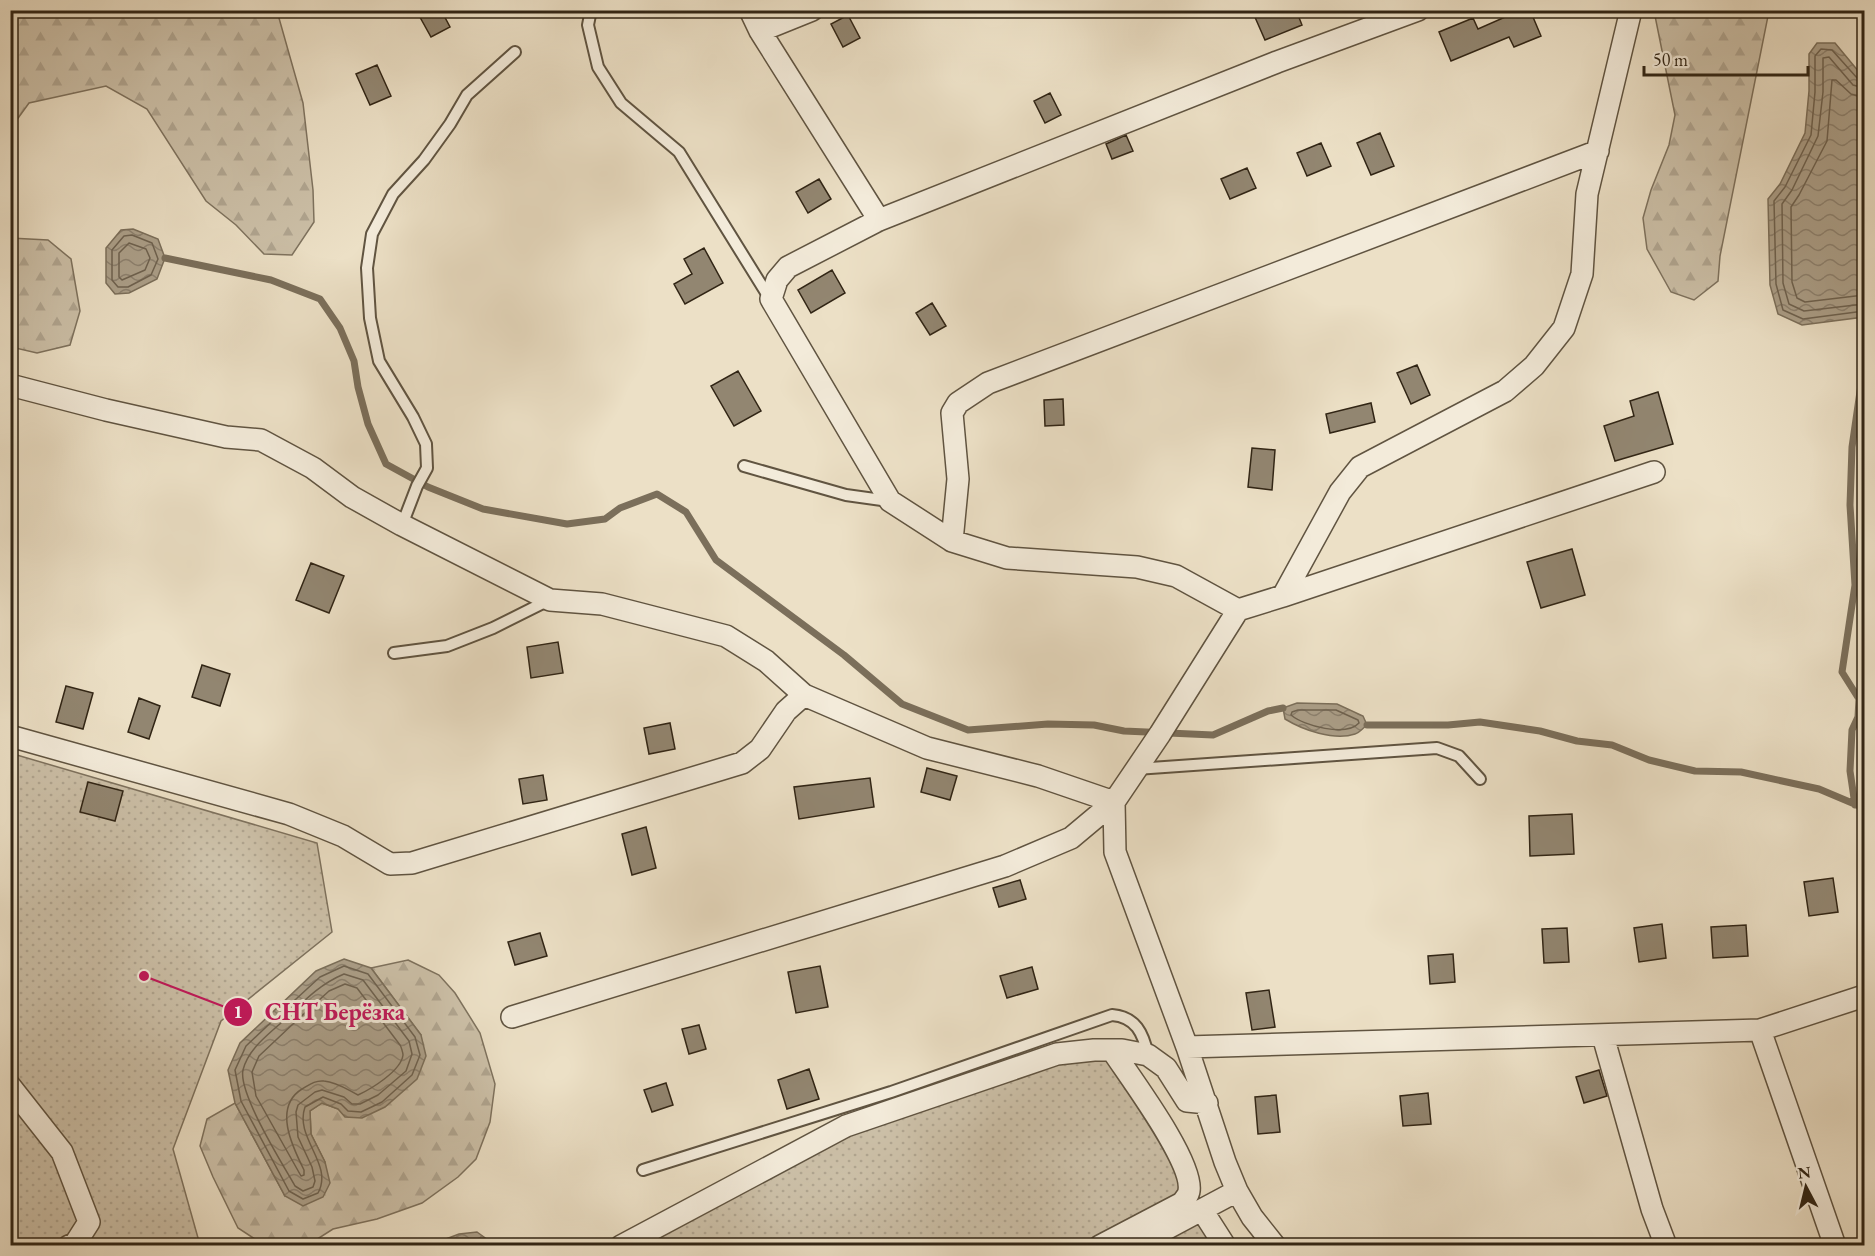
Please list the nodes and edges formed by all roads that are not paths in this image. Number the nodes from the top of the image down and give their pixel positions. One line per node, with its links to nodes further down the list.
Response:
1 (591, 10): 10 (lane)
2 (750, 10): 6 (street)
3 (812, 10): 6 (street)
4 (1418, 10): 9 (street)
5 (1631, 10): 8 (street)
6 (760, 31): 9 (street)
7 (515, 52): 15 (lane)
8 (1598, 152): 16 (street); 17 (street)
9 (879, 220): 10 (street)
10 (771, 299): 14 (street)
11 (10, 386): 15 (street)
12 (744, 466): 14 (lane)
13 (1654, 472): 17 (street)
14 (890, 501): 16 (street)
15 (402, 525): 18 (street)
16 (952, 541): 19 (street)
17 (1283, 596): 19 (street)
18 (550, 600): 20 (lane); 21 (street)
19 (1238, 610): 23 (street)
20 (394, 653)
21 (804, 695): 22 (street); 25 (street)
22 (10, 736)
23 (1136, 770): 24 (lane); 25 (street)
24 (1479, 779)
25 (1114, 802): 27 (street); 30 (street)
26 (1864, 996): 28 (street)
27 (512, 1017)
28 (1760, 1030): 29 (street); 45 (street)
29 (1603, 1036): 30 (street); 44 (street)
30 (1187, 1047): 34 (street)
31 (1112, 1050): 32 (street); 39 (street); 40 (street)
32 (1148, 1055): 34 (street); 35 (lane)
33 (10, 1086): 38 (street)
34 (1207, 1102): 36 (street)
35 (643, 1170)
36 (1237, 1191): 37 (street); 43 (street)
37 (1202, 1210): 41 (street); 42 (street)
38 (69, 1245)
39 (621, 1245)
40 (1100, 1245)
41 (1134, 1245)
42 (1225, 1245)
43 (1275, 1245)
44 (1666, 1245)
45 (1835, 1245)

